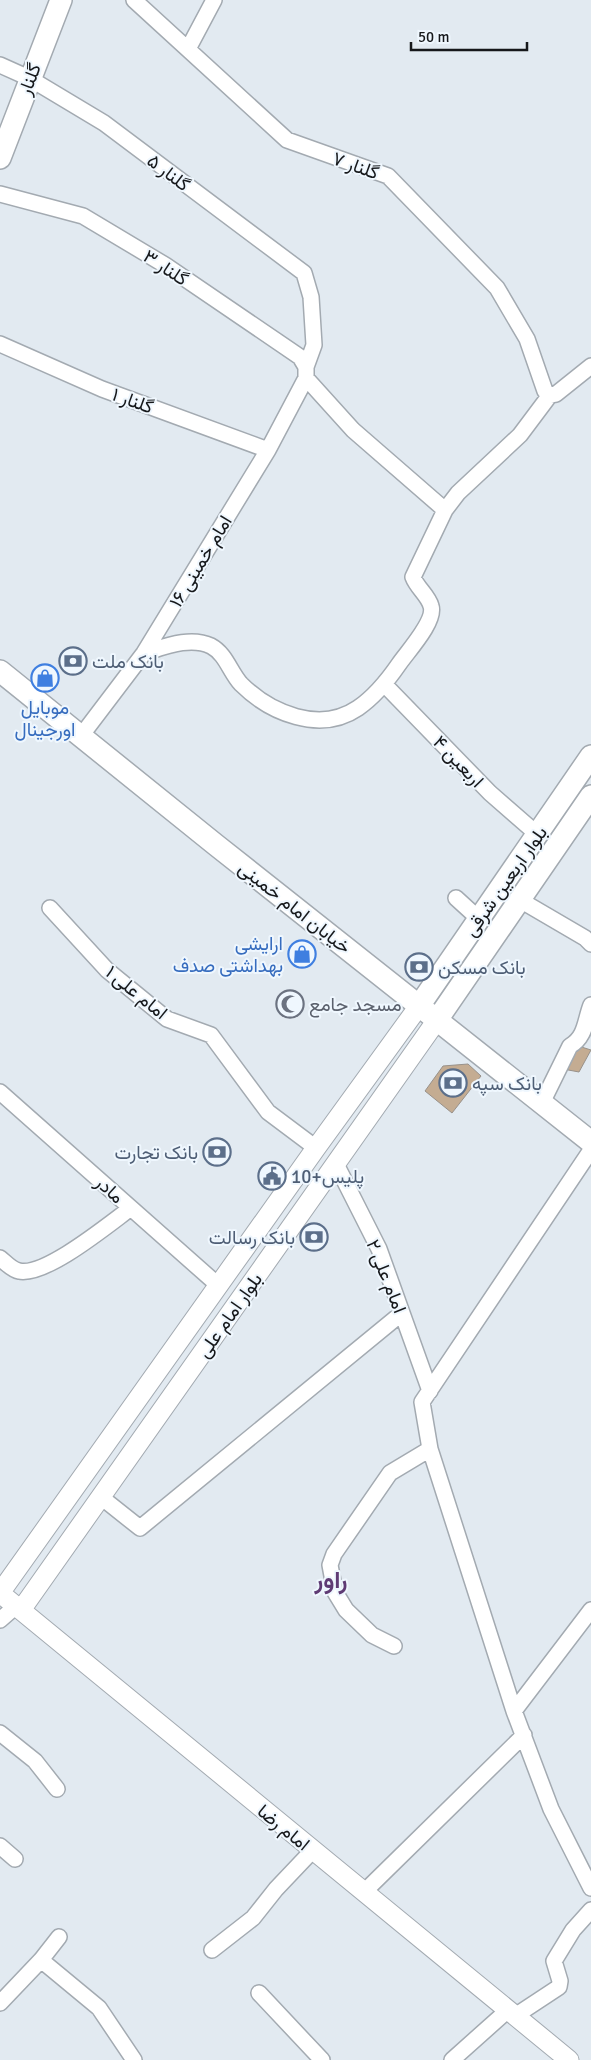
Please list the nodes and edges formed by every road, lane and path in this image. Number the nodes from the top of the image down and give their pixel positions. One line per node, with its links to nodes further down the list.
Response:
1 (61, 0): 6 (main road, گلنار)
2 (134, 0): 4 (street, گلنار ۷)
3 (214, 0): 4 (street)
4 (188, 49): 13 (street, گلنار ۷)
5 (0, 65): 6 (street, گلنار ۵)
6 (30, 78): 7 (main road, گلنار); 9 (street, گلنار ۵)
7 (0, 158)
8 (0, 194): 12 (street, گلنار ۳)
9 (304, 273): 12 (street, امام خمینی ۱۶)
10 (0, 344): 14 (street, گلنار ۱)
11 (591, 366): 13 (street)
12 (306, 372): 14 (street, امام خمینی ۱۶); 15 (street, گلنار ۳)
13 (550, 395): 15 (street)
14 (268, 450): 16 (street, امام خمینی ۱۶)
15 (445, 510): 18 (street)
16 (144, 653): 18 (street); 19 (street, امام خمینی ۱۶)
17 (0, 671): 19 (main road, خیابان امام خمینی)
18 (384, 684): 22 (street, اربعین ۴)
19 (81, 736): 29 (main road, خیابان امام خمینی)
20 (591, 756): 22 (main road, بلوار اربعین شرقی)
21 (591, 796): 24 (main road, بلوار اربعین شرقی)
22 (537, 834): 26 (main road, بلوار اربعین شرقی)
23 (456, 898): 26 (street)
24 (520, 900): 27 (street); 30 (main road, بلوار اربعین شرقی)
25 (50, 908): 34 (street, امام علی ۱)
26 (479, 919): 29 (main road, بلوار اربعین شرقی)
27 (588, 941)
28 (591, 1005): 32 (street)
29 (419, 1006): 30 (main road, خیابان امام خمینی); 34 (street, بلوار امام علی)
30 (437, 1020): 32 (main road, خیابان امام خمینی); 36 (street, بلوار امام علی)
31 (0, 1092): 37 (street, مادر)
32 (542, 1103): 33 (main road, خیابان امام خمینی)
33 (591, 1142)
34 (316, 1148): 39 (street, بلوار امام علی)
35 (591, 1150): 41 (street)
36 (336, 1164): 40 (street, امام علی ۲); 43 (street, بلوار امام علی)
37 (131, 1208): 38 (street); 39 (street, مادر)
38 (0, 1258)
39 (219, 1286): 44 (street, بلوار امام علی)
40 (402, 1313): 41 (street, امام علی ۲); 43 (street)
41 (430, 1391): 42 (street)
42 (430, 1449): 48 (street); 49 (street)
43 (101, 1497): 45 (street, بلوار امام علی)
44 (0, 1593): 45 (street, امام رضا)
45 (19, 1608): 47 (street); 54 (street, امام رضا)
46 (591, 1610): 49 (street)
47 (0, 1620)
48 (394, 1646)
49 (514, 1711): 51 (street)
50 (0, 1733): 52 (street)
51 (524, 1735): 56 (street); 57 (street)
52 (57, 1789)
53 (0, 1846): 55 (street)
54 (313, 1850): 57 (street, امام رضا); 60 (street)
55 (15, 1859)
56 (591, 1888)
57 (364, 1892): 64 (street, امام رضا)
58 (591, 1910): 64 (street)
59 (59, 1937): 61 (street)
60 (212, 1950)
61 (41, 1960): 63 (street); 65 (street)
62 (259, 1993): 66 (street)
63 (0, 2003)
64 (511, 2013): 67 (street); 68 (street, امام رضا)
65 (134, 2060)
66 (322, 2060)
67 (452, 2060)
68 (569, 2060)

